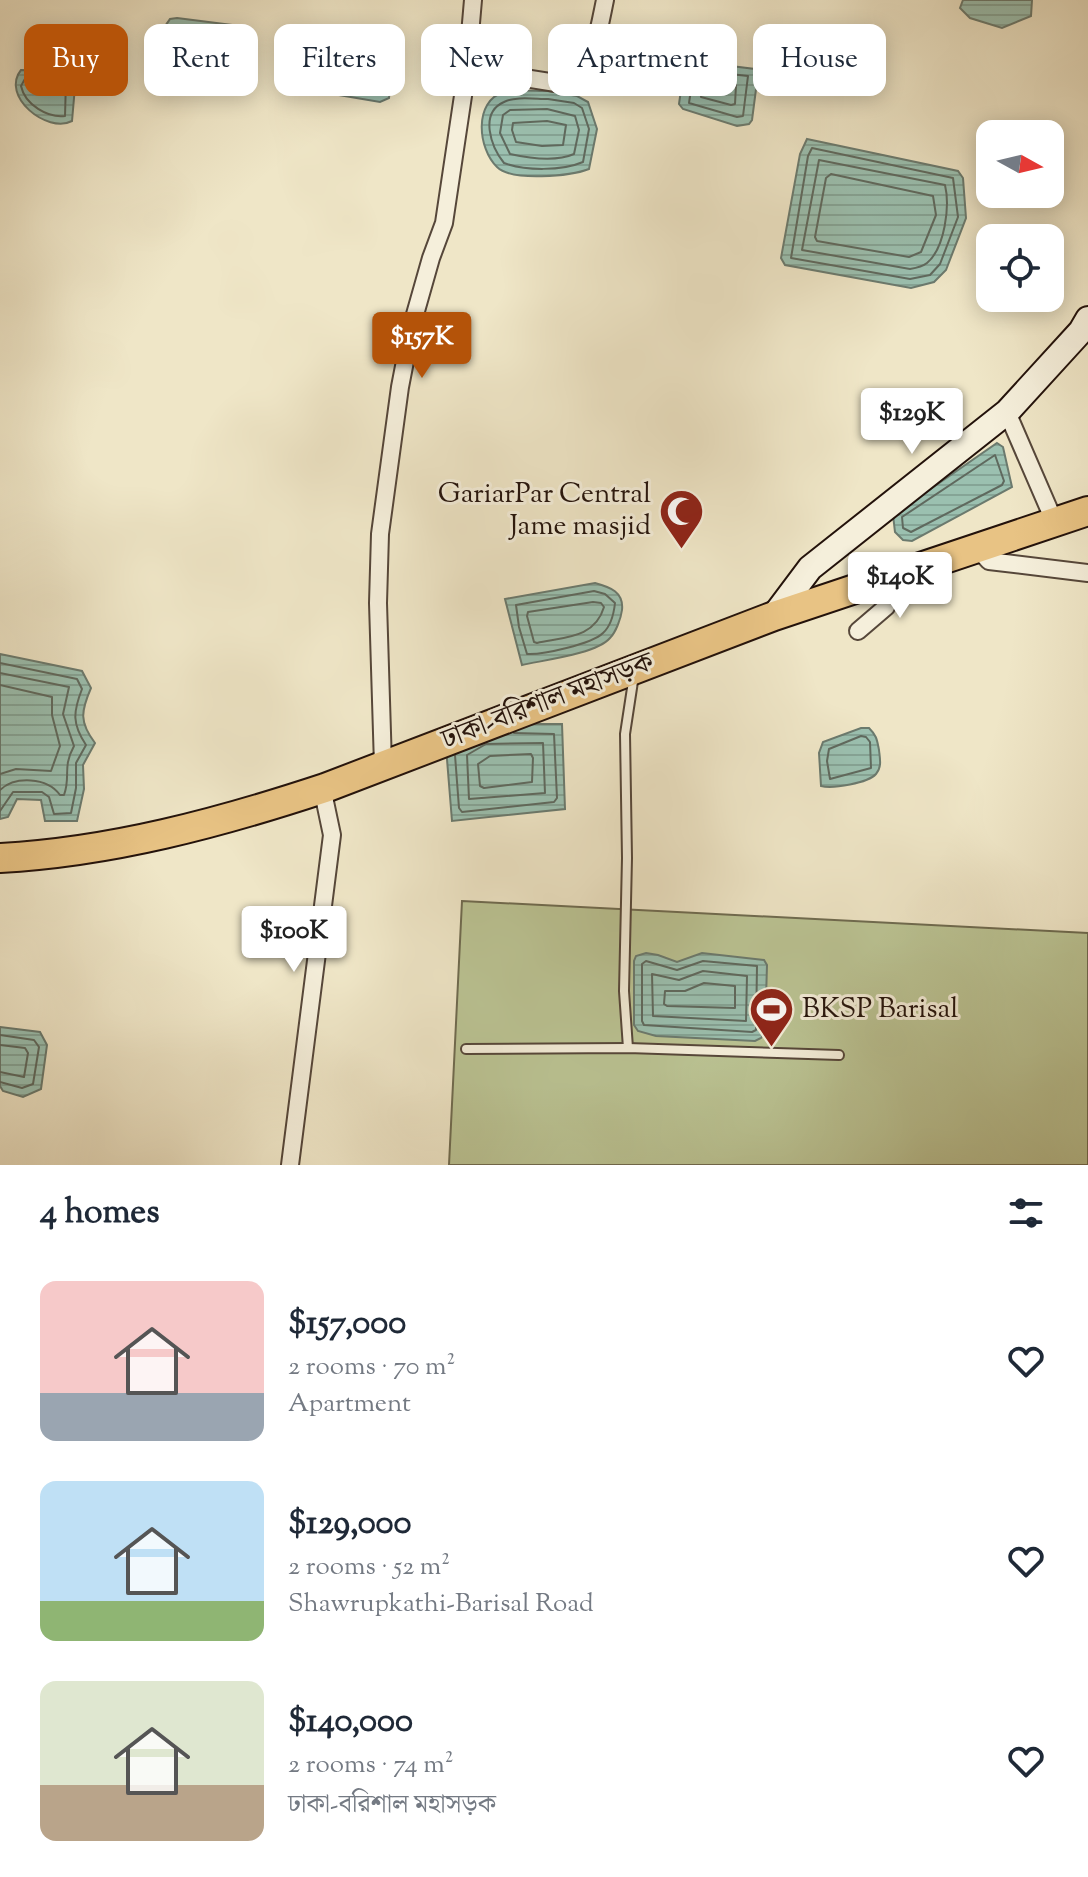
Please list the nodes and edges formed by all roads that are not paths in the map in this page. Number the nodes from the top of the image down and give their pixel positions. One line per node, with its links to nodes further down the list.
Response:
1 (473, 0): 3 (street)
2 (605, 0): 4 (street)
3 (471, 24)
4 (532, 79)
5 (463, 96): 16 (street)
6 (1088, 319): 7 (main road)
7 (1007, 412): 9 (street); 13 (main road)
8 (1088, 511): 9 (highway, ঢাকা-বরিশাল মহাসড়ক)
9 (1055, 523): 10 (highway, ঢাকা-বরিশাল মহাসড়ক)
10 (977, 548): 11 (street); 12 (highway, ঢাকা-বরিশাল মহাসড়ক)
11 (1088, 573)
12 (899, 574): 13 (highway, ঢাকা-বরিশাল মহাসড়ক); 14 (street)
13 (774, 616): 15 (highway, ঢাকা-বরিশাল মহাসড়ক)
14 (858, 631)
15 (635, 670): 16 (highway, ঢাকা-বরিশাল মহাসড়ক); 19 (lane)
16 (383, 765): 17 (highway, ঢাকা-বরিশাল মহাসড়ক)
17 (325, 788): 18 (highway, ঢাকা-বরিশাল মহাসড়ক); 22 (street)
18 (0, 858)
19 (628, 1048): 20 (lane); 21 (lane)
20 (466, 1049)
21 (839, 1055)
22 (290, 1165)

